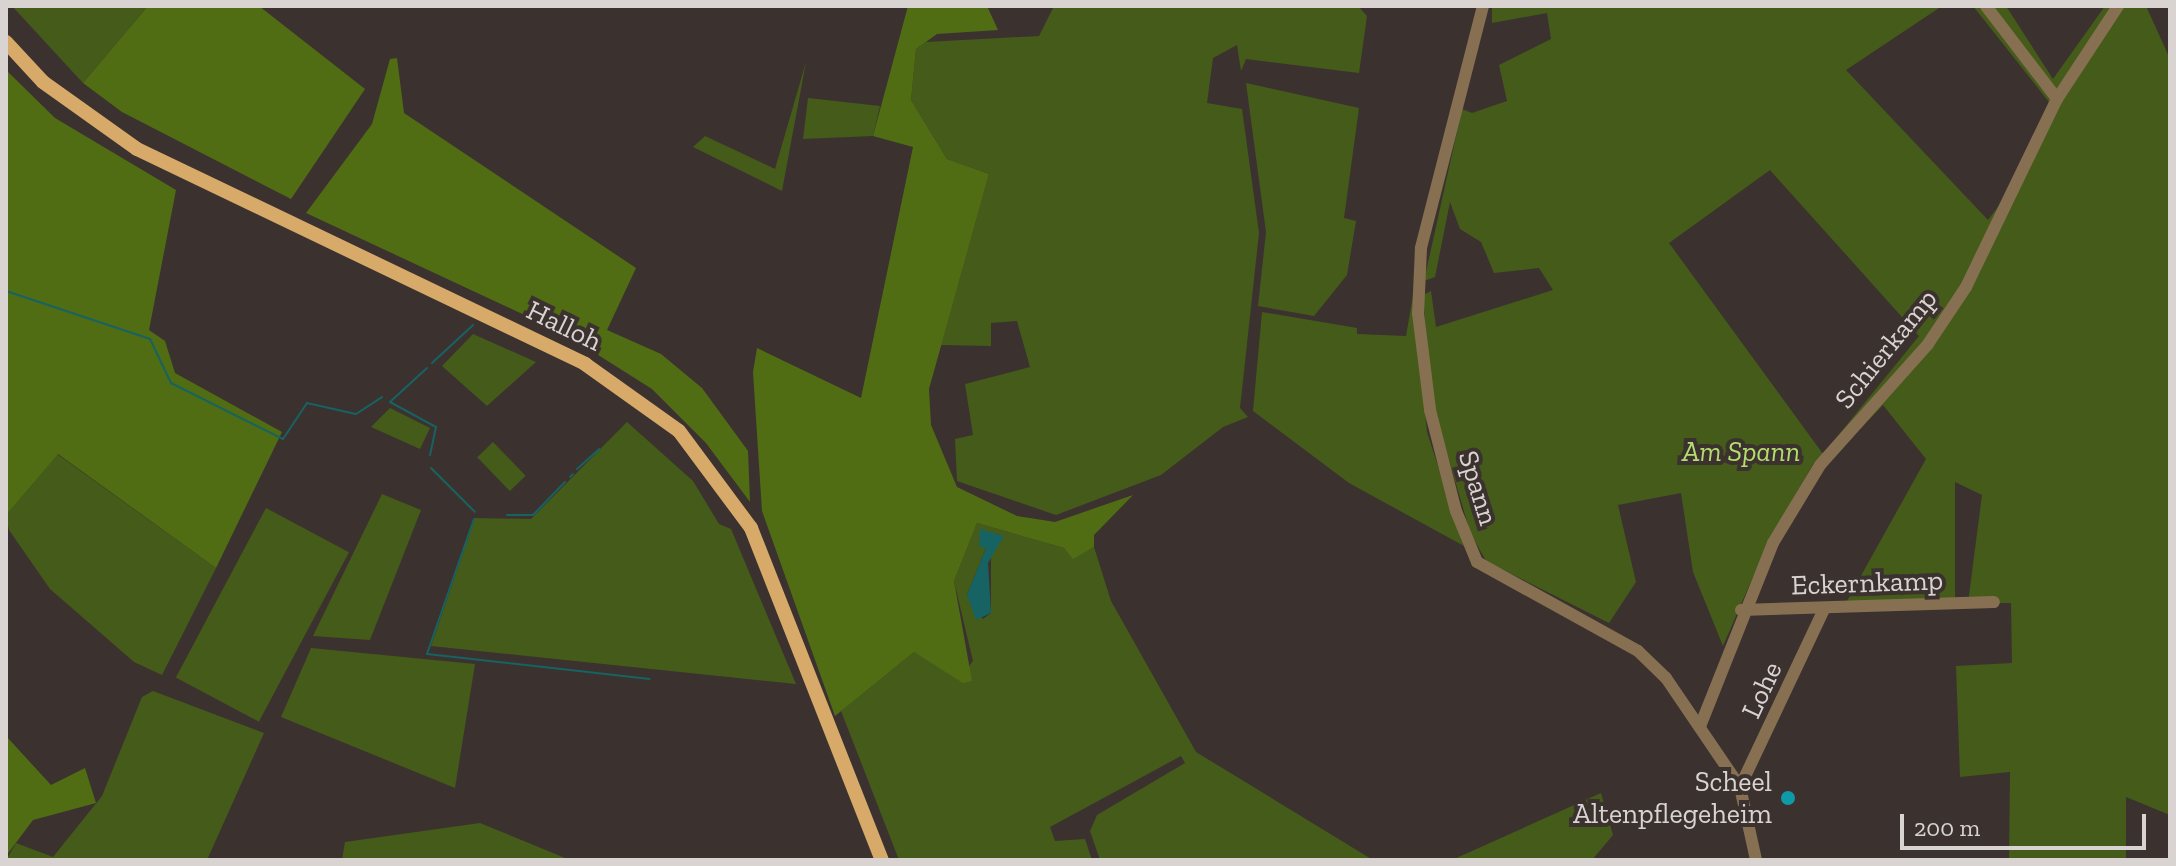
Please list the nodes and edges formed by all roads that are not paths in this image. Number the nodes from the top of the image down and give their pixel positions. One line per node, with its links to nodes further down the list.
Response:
1 (1483, 6): 9 (street, Spann)
2 (1986, 6): 5 (street)
3 (2118, 6): 5 (street, Schierkamp)
4 (6, 42): 11 (main road, Halloh)
5 (2057, 99): 8 (street, Schierkamp)
6 (1994, 602): 7 (street, Eckernkamp)
7 (1824, 609): 8 (street, Eckernkamp); 10 (street, Lohe)
8 (1741, 610): 9 (street, Schierkamp)
9 (1701, 724): 10 (street, Spann)
10 (1740, 787): 12 (street, Spann)
11 (882, 860)
12 (1756, 860)

